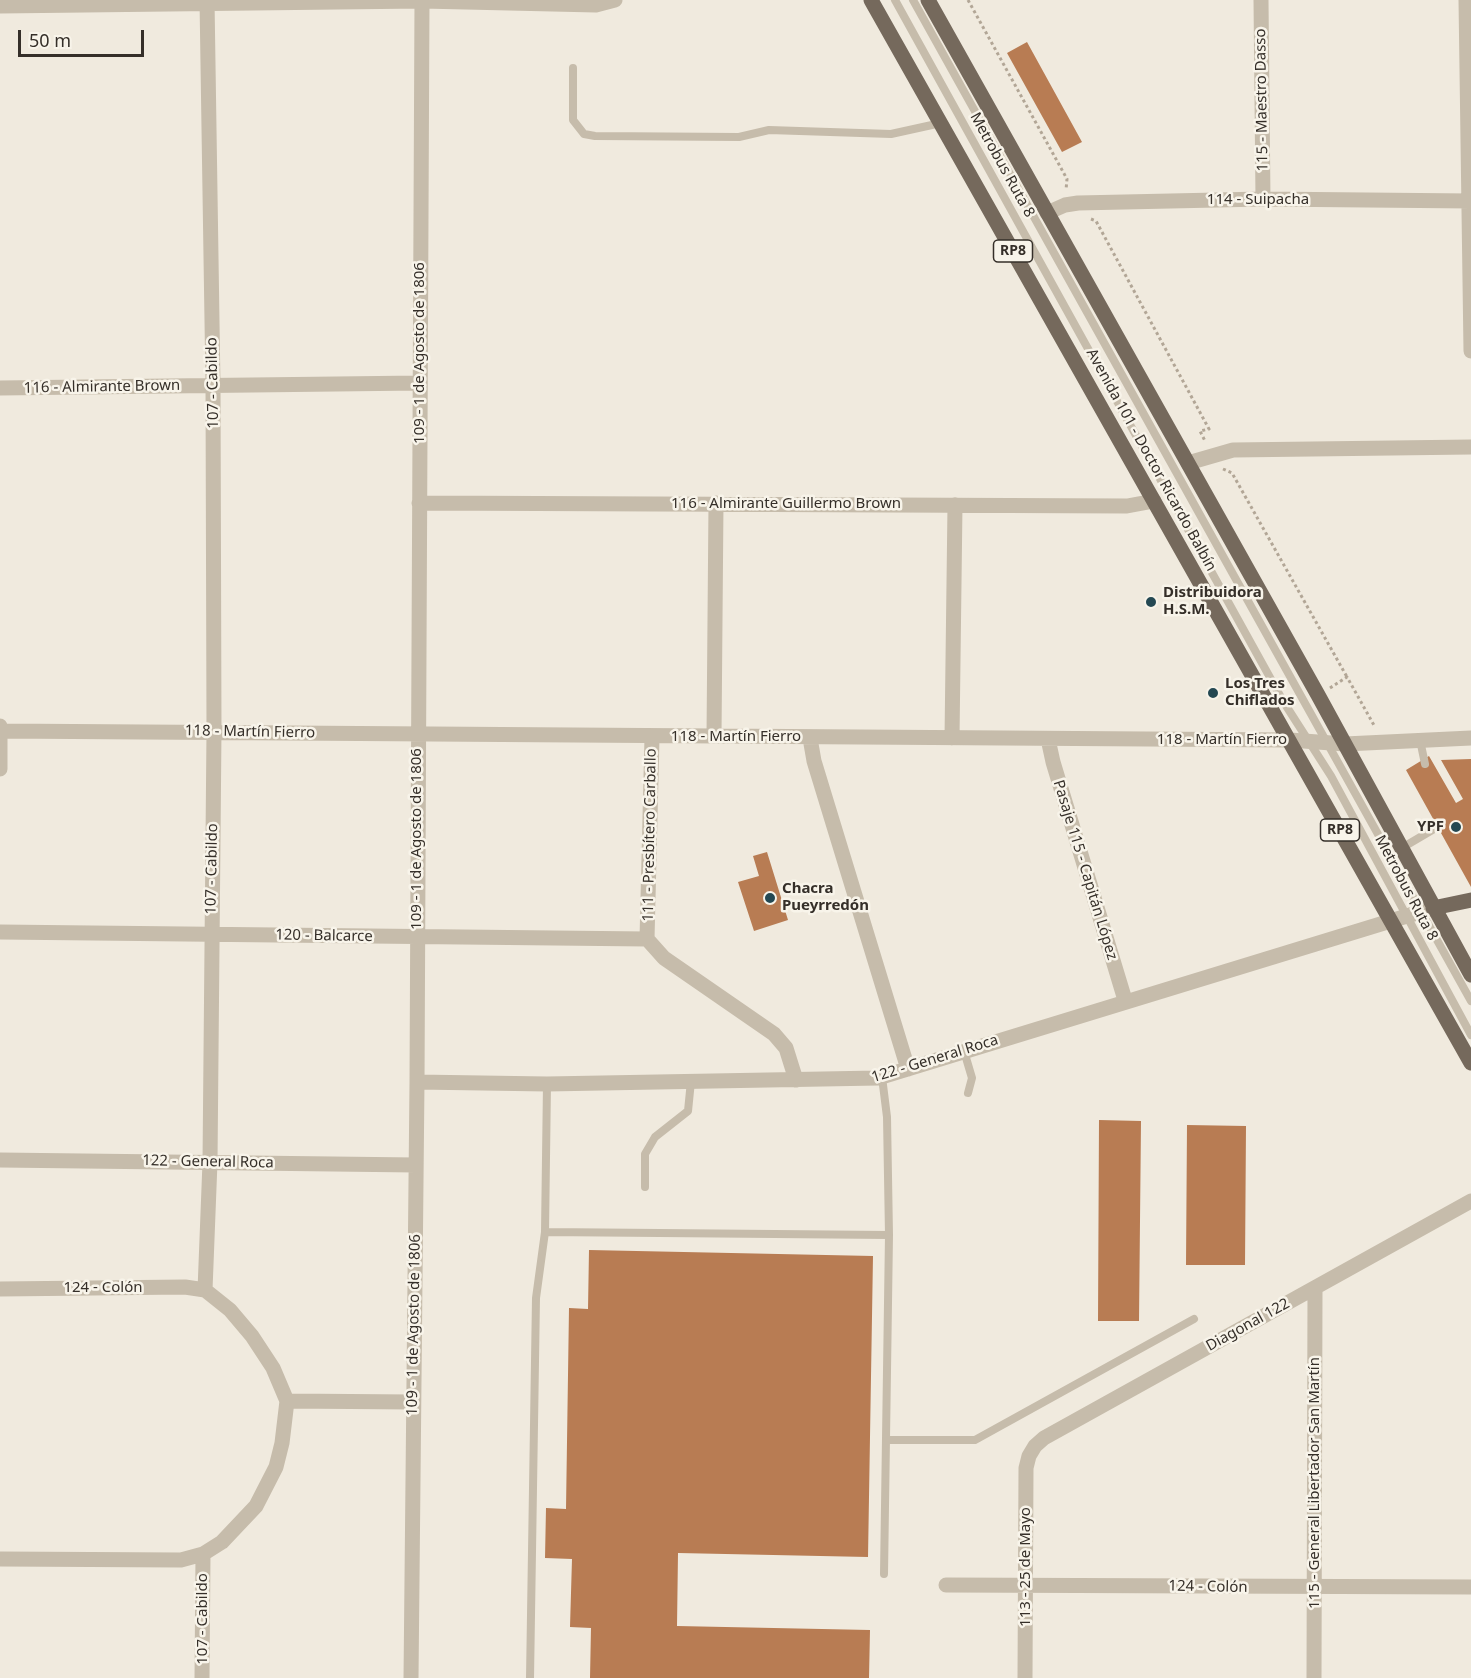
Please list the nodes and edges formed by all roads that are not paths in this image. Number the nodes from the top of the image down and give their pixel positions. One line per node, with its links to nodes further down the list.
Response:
1 (422, 0): 2 (street); 9 (street); 18 (street, 109 - 1 de Agosto de 1806)
2 (615, 0)
3 (871, 0): 13 (main road, Avenida 101 - Doctor Ricardo Balbín / RP8)
4 (895, 0): 39 (lane, Metrobus Ruta 8)
5 (913, 0): 40 (lane, Metrobus Ruta 8)
6 (928, 0): 16 (main road, Avenida 101 - Doctor Ricardo Balbín / RP8)
7 (1261, 0): 14 (street, 115 - Maestro Dasso)
8 (1466, 0): 11 (street)
9 (207, 3): 10 (street); 19 (street, 107 - Cabildo)
10 (0, 6)
11 (1469, 41): 15 (street)
12 (573, 68): 13 (lane)
13 (941, 123): 23 (main road, Avenida 101 - Doctor Ricardo Balbín / RP8)
14 (1263, 199): 15 (street, 114 - Suipacha); 16 (street, 114 - Suipacha)
15 (1470, 201): 17 (street)
16 (1047, 213): 22 (main road, Avenida 101 - Doctor Ricardo Balbín / RP8)
17 (1471, 351)
18 (420, 383): 19 (street, 116 - Almirante Brown); 24 (street, 109 - 1 de Agosto de 1806)
19 (213, 386): 20 (street, 116 - Almirante Brown); 29 (street, 107 - Cabildo)
20 (0, 388)
21 (1471, 447): 22 (street)
22 (1188, 463): 41 (main road, Avenida 101 - Doctor Ricardo Balbín / RP8)
23 (1154, 501): 26 (street, 116 - Almirante Guillermo Brown); 37 (main road, Avenida 101 - Doctor Ricardo Balbín / RP8)
24 (419, 503): 25 (street, 116 - Almirante Guillermo Brown); 30 (street, 109 - 1 de Agosto de 1806)
25 (716, 503): 26 (street, 116 - Almirante Guillermo Brown); 31 (street)
26 (955, 505): 34 (street)
27 (0, 726): 28 (street)
28 (1, 731): 29 (street, 118 - Martín Fierro); 43 (street)
29 (214, 731): 30 (street, 118 - Martín Fierro); 50 (street, 107 - Cabildo)
30 (417, 735): 32 (street, 118 - Martín Fierro); 51 (street, 109 - 1 de Agosto de 1806)
31 (714, 736): 32 (street, 118 - Martín Fierro); 33 (street, 118 - Martín Fierro)
32 (652, 737): 52 (street, 111 - Presbítero Carballo)
33 (810, 738): 34 (street, 118 - Martín Fierro); 59 (street)
34 (952, 738): 36 (street, 118 - Martín Fierro)
35 (1471, 738): 38 (street, 118 - Martín Fierro)
36 (1048, 739): 37 (street, 118 - Martín Fierro); 54 (street, Pasaje 115 - Capitán López)
37 (1290, 740): 39 (street, 118 - Martín Fierro); 48 (main road, Avenida 101 - Doctor Ricardo Balbín / RP8)
38 (1420, 740): 41 (street, 118 - Martín Fierro); 42 (lane)
39 (1308, 741): 40 (street, 118 - Martín Fierro); 47 (lane, Metrobus Ruta 8)
40 (1327, 743): 41 (street, 118 - Martín Fierro); 47 (lane, Metrobus Ruta 8)
41 (1345, 744): 45 (main road, Avenida 101 - Doctor Ricardo Balbín / RP8)
42 (1425, 764)
43 (0, 769)
44 (1434, 829): 45 (lane)
45 (1400, 849): 47 (main road, Avenida 101 - Doctor Ricardo Balbín / RP8)
46 (1471, 900): 47 (main road)
47 (1420, 913): 48 (street, 122 - General Roca); 53 (main road, Avenida 101 - Doctor Ricardo Balbín / RP8); 55 (lane, Metrobus Ruta 8); 56 (lane, Metrobus Ruta 8)
48 (1390, 920): 54 (street, 122 - General Roca); 58 (main road, Avenida 101 - Doctor Ricardo Balbín / RP8)
49 (0, 932): 50 (street, 120 - Balcarce)
50 (212, 934): 51 (street, 120 - Balcarce); 67 (street, 107 - Cabildo)
51 (416, 937): 52 (street, 120 - Balcarce); 63 (street, 109 - 1 de Agosto de 1806)
52 (648, 939): 61 (street, 111 - Presbítero Carballo)
53 (1471, 975)
54 (1125, 1000): 57 (street, 122 - General Roca)
55 (1471, 1001)
56 (1471, 1035)
57 (964, 1050): 59 (street, 122 - General Roca); 65 (lane)
58 (1471, 1063)
59 (908, 1069): 60 (street, 122 - General Roca)
60 (882, 1077): 61 (street, 122 - General Roca); 72 (lane)
61 (796, 1080): 62 (street, 122 - General Roca)
62 (691, 1081): 64 (street, 122 - General Roca); 69 (lane)
63 (417, 1082): 64 (street, 122 - General Roca); 68 (street, 109 - 1 de Agosto de 1806)
64 (547, 1084): 71 (lane)
65 (968, 1093)
66 (0, 1160): 67 (street, 122 - General Roca)
67 (210, 1162): 68 (street, 122 - General Roca); 75 (street, 107 - Cabildo)
68 (416, 1165): 78 (street, 109 - 1 de Agosto de 1806)
69 (645, 1187)
70 (1471, 1201): 74 (street, Diagonal 122)
71 (545, 1232): 72 (lane); 90 (lane)
72 (889, 1235): 79 (lane)
73 (0, 1288): 75 (street, 124 - Colón)
74 (1315, 1288): 80 (street, Diagonal 122); 87 (street, 115 - General Libertador San Martín)
75 (205, 1290): 77 (street, 107 - Cabildo)
76 (1194, 1319): 79 (lane)
77 (287, 1401): 78 (street); 81 (street, 107 - Cabildo)
78 (413, 1402): 89 (street, 109 - 1 de Agosto de 1806)
79 (886, 1440): 83 (lane)
80 (1029, 1456): 85 (street, 113 - 25 de Mayo)
81 (203, 1554): 82 (street); 88 (street, 107 - Cabildo)
82 (0, 1559)
83 (884, 1574)
84 (946, 1585): 85 (street, 124 - Colón)
85 (1026, 1585): 87 (street, 124 - Colón); 91 (street, 113 - 25 de Mayo)
86 (1471, 1587): 87 (street, 124 - Colón)
87 (1316, 1588): 92 (street, 115 - General Libertador San Martín)
88 (202, 1678)
89 (411, 1678)
90 (530, 1678)
91 (1024, 1678)
92 (1314, 1678)

